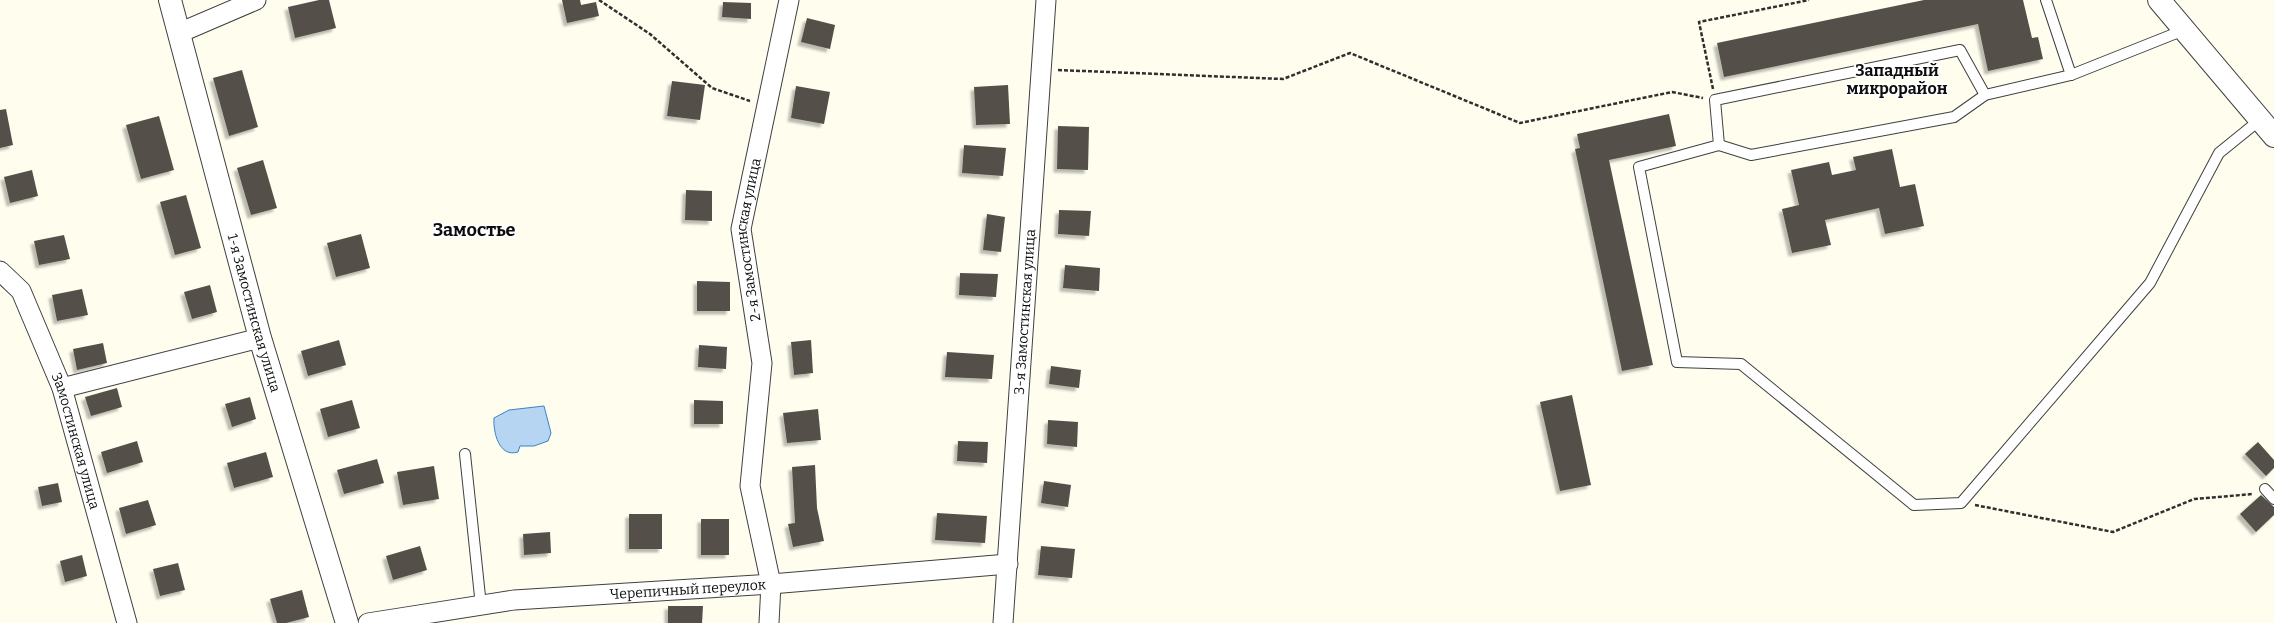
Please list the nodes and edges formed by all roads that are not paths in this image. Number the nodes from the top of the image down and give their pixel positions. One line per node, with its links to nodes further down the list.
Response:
1 (170, 0): 8 (street, 1-я Замостинская улица)
2 (256, 0): 8 (street)
3 (789, 0): 20 (street, 2-я Замостинская улица)
4 (1046, 0): 19 (street, 3-я Замостинская улица)
5 (2046, 0): 9 (lane)
6 (2159, 0): 7 (street)
7 (2184, 30): 9 (lane); 11 (street)
8 (179, 33): 14 (street, 1-я Замостинская улица)
9 (2071, 75): 10 (lane)
10 (1985, 95): 12 (lane); 12 (lane)
11 (2267, 128): 12 (lane)
12 (1719, 145)
13 (0, 270): 15 (street, Замостинская улица)
14 (260, 338): 15 (street); 23 (street, 1-я Замостинская улица)
15 (62, 388): 22 (street, Замостинская улица)
16 (465, 454): 21 (lane)
17 (2266, 489): 18 (lane)
18 (2274, 498)
19 (1008, 564): 20 (street, Черепичный переулок); 26 (street, 3-я Замостинская улица)
20 (771, 584): 21 (street, Черепичный переулок); 25 (street, 2-я Замостинская улица)
21 (481, 606): 24 (street, Черепичный переулок)
22 (127, 623)
23 (347, 623)
24 (368, 623)
25 (769, 623)
26 (1003, 623)

